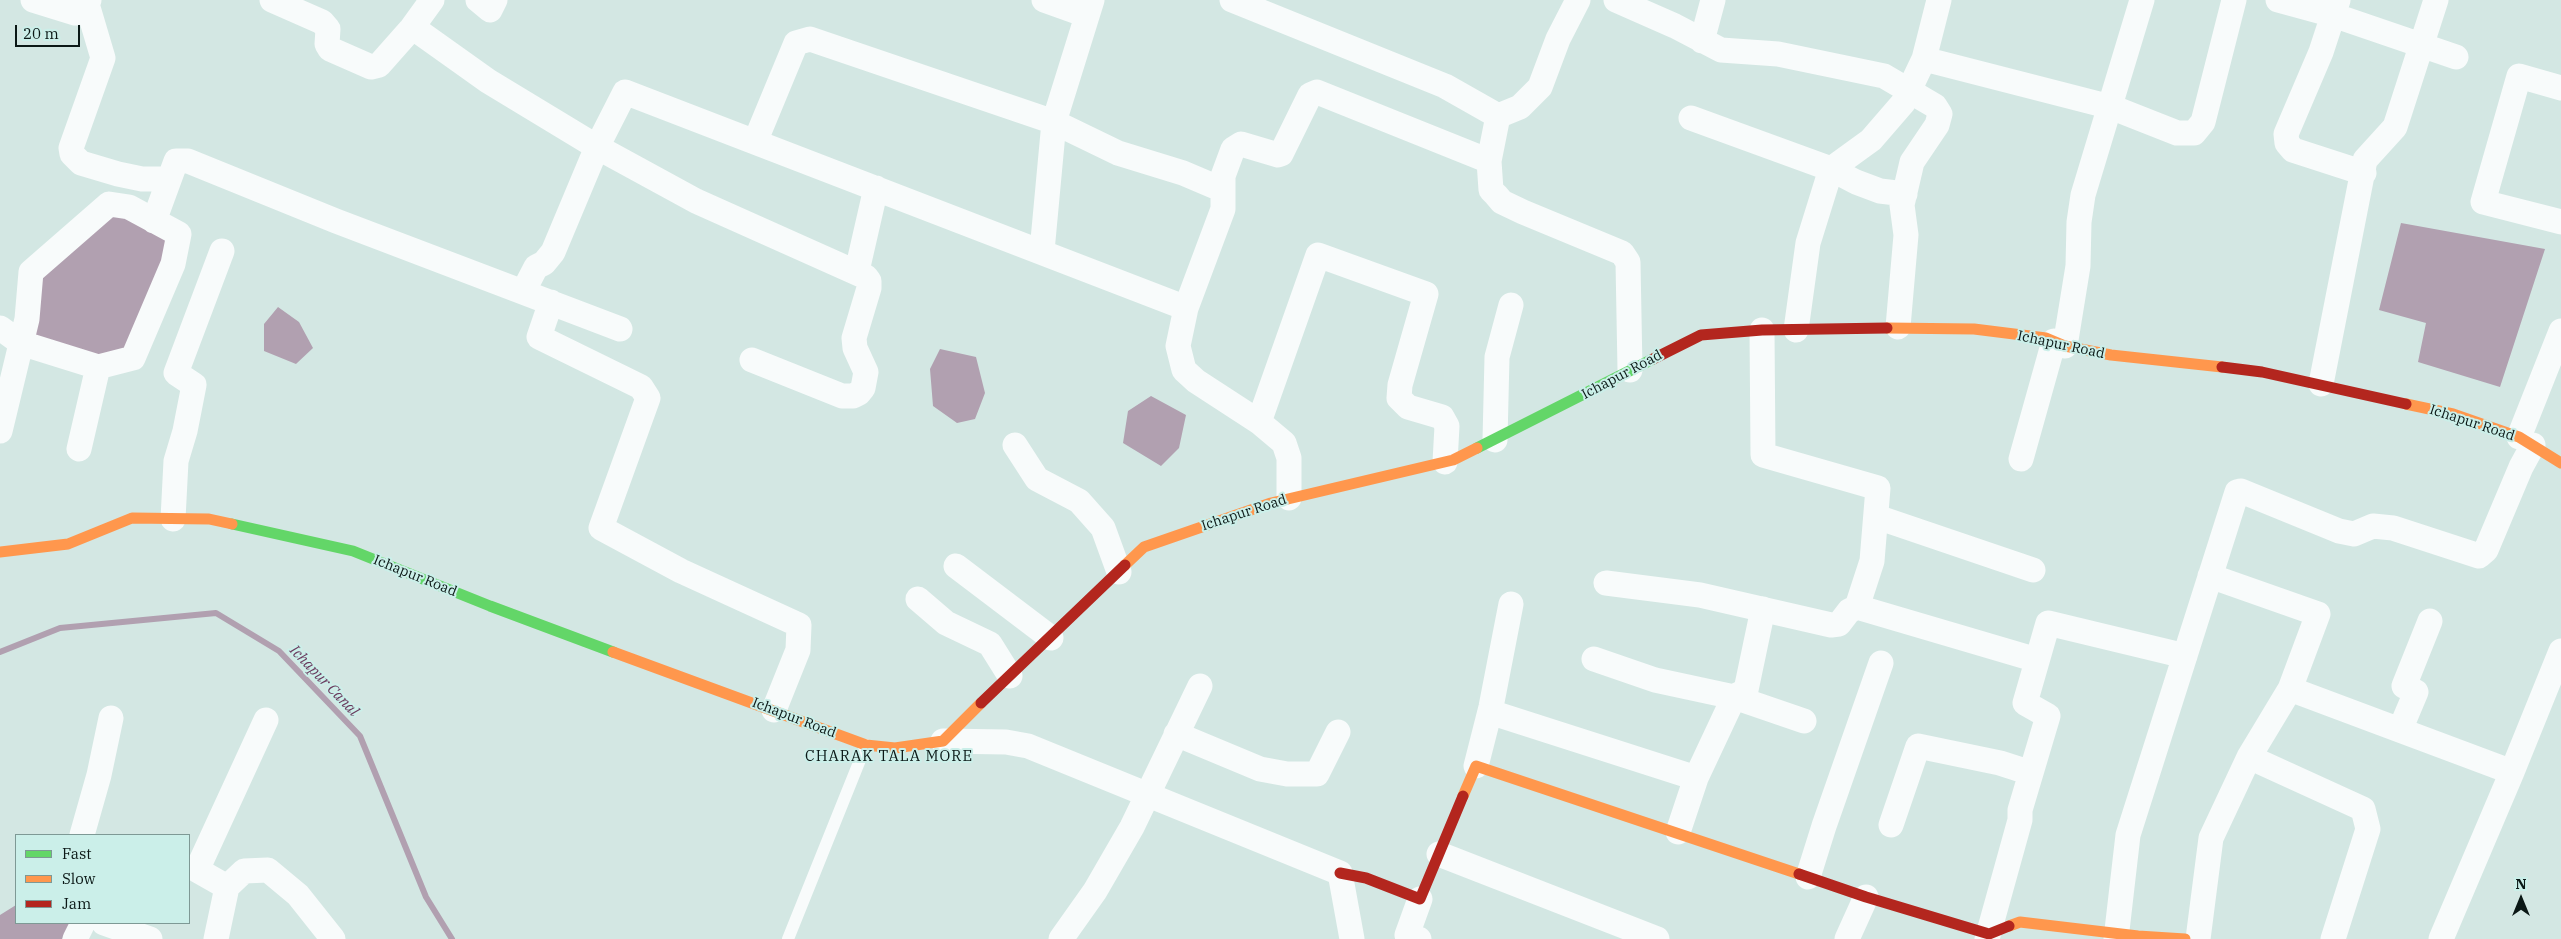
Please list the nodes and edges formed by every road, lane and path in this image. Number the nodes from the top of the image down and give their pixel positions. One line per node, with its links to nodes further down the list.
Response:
1 (33, 0): 16 (street)
2 (272, 0): 20 (street)
3 (432, 0): 20 (street)
4 (478, 0): 5 (street)
5 (495, 0)
6 (1044, 0): 19 (street)
7 (1232, 0): 17 (street)
8 (1578, 0): 28 (street)
9 (1616, 0): 21 (street)
10 (1713, 0): 21 (street)
11 (1939, 0): 24 (street)
12 (2142, 0): 27 (street)
13 (2234, 0): 27 (street)
14 (2278, 0): 18 (street)
15 (2436, 0): 22 (street)
16 (88, 2): 36 (street)
17 (1266, 6): 28 (street)
18 (2336, 7): 22 (street); 35 (street)
19 (1089, 8): 30 (street)
20 (411, 29): 32 (street)
21 (1702, 41): 26 (street)
22 (2422, 46): 23 (street); 35 (street)
23 (2456, 57)
24 (1924, 59): 26 (street); 27 (street)
25 (2561, 88): 41 (street)
26 (1909, 90): 34 (street); 39 (street)
27 (2111, 107): 56 (street)
28 (1498, 116): 33 (street)
29 (1691, 118): 34 (street)
30 (1054, 122): 31 (street); 38 (street); 43 (street)
31 (756, 142): 32 (street); 37 (street)
32 (597, 147): 44 (street); 45 (street)
33 (1489, 161): 38 (street); 59 (street)
34 (1831, 169): 39 (street); 53 (street)
35 (2364, 173): 60 (street)
36 (169, 179): 40 (street); 45 (street)
37 (876, 188): 43 (street); 44 (street)
38 (1224, 190): 48 (street)
39 (1905, 194): 49 (street)
40 (154, 221): 55 (street); 58 (street)
41 (2561, 222)
42 (222, 251): 72 (street)
43 (1042, 251): 48 (street)
44 (857, 270): 57 (street)
45 (523, 292): 46 (street)
46 (551, 302): 51 (street); 94 (street)
47 (1511, 304): 63 (street)
48 (1186, 308): 61 (street)
49 (1898, 326): 53 (street, Ichapur Road); 56 (street, Ichapur Road)
50 (0, 328): 55 (street)
51 (620, 329)
52 (1762, 330): 53 (street, Ichapur Road); 59 (street, Ichapur Road); 71 (street)
53 (1796, 330)
54 (2561, 331): 64 (street)
55 (21, 343): 58 (street); 62 (street)
56 (2060, 344): 60 (street, Ichapur Road); 67 (street)
57 (752, 360)
58 (98, 367): 66 (street)
59 (1630, 370): 63 (street, Ichapur Road)
60 (2321, 384): 64 (street, Ichapur Road)
61 (1259, 422): 68 (street); 70 (street)
62 (0, 431)
63 (1494, 440): 68 (street, Ichapur Road)
64 (2526, 441): 69 (street, Ichapur Road); 77 (street)
65 (1015, 445): 76 (street)
66 (79, 449)
67 (2022, 459)
68 (1445, 462): 70 (street, Ichapur Road)
69 (2561, 463)
70 (1289, 498): 76 (street, Ichapur Road)
71 (1878, 517): 75 (street); 81 (street)
72 (173, 519): 73 (street, Ichapur Road); 94 (street, Ichapur Road)
73 (0, 552)
74 (956, 566): 84 (street)
75 (2033, 570)
76 (1119, 572): 84 (street, Ichapur Road)
77 (2210, 576): 86 (street); 92 (street)
78 (1606, 584): 82 (street)
79 (918, 599): 90 (street)
80 (1511, 604): 95 (street)
81 (1857, 607): 82 (street); 88 (street)
82 (1763, 609): 93 (street)
83 (2430, 621): 99 (street)
84 (1051, 638): 90 (street, Ichapur Road)
85 (2561, 652): 106 (street)
86 (2185, 656): 88 (street); 122 (street)
87 (1594, 659): 93 (street)
88 (2037, 660): 107 (street)
89 (1882, 663): 115 (street)
90 (1010, 676): 102 (street, Ichapur Road)
91 (1200, 686): 101 (street)
92 (2290, 689): 99 (street); 104 (street)
93 (1734, 697): 98 (street); 108 (street)
94 (774, 710): 103 (street, Ichapur Road)
95 (1490, 712): 105 (street); 108 (street)
96 (111, 718): 112 (street)
97 (266, 720): 116 (street)
98 (1804, 721)
99 (2400, 730): 106 (street)
100 (1338, 732): 101 (street)
101 (1176, 734): 109 (street)
102 (943, 741): 103 (street, Ichapur Road); 109 (street)
103 (866, 745): 127 (lane)
104 (2249, 757): 134 (street); 135 (street)
105 (1476, 766): 111 (street); 113 (street)
106 (2512, 772): 136 (street)
107 (2031, 773): 110 (street); 121 (street)
108 (1696, 778): 111 (street)
109 (1146, 794): 114 (street); 128 (street)
110 (1890, 825)
111 (1678, 832): 115 (street)
112 (82, 834)
113 (1439, 854): 118 (street); 131 (street)
114 (1340, 873): 118 (street); 129 (street)
115 (1808, 877): 117 (street)
116 (227, 887): 125 (street); 126 (street)
117 (1866, 898): 121 (street); 132 (street)
118 (1420, 899): 130 (street)
119 (82, 924): 123 (street)
120 (107, 924): 124 (street)
121 (1988, 936): 122 (street)
122 (2116, 936): 133 (street)
123 (75, 939)
124 (150, 939)
125 (216, 939)
126 (333, 939)
127 (788, 939)
128 (1061, 939)
129 (1352, 939)
130 (1419, 939)
131 (1657, 939)
132 (1847, 939)
133 (2185, 939)
134 (2198, 939)
135 (2333, 939)
136 (2441, 939)

